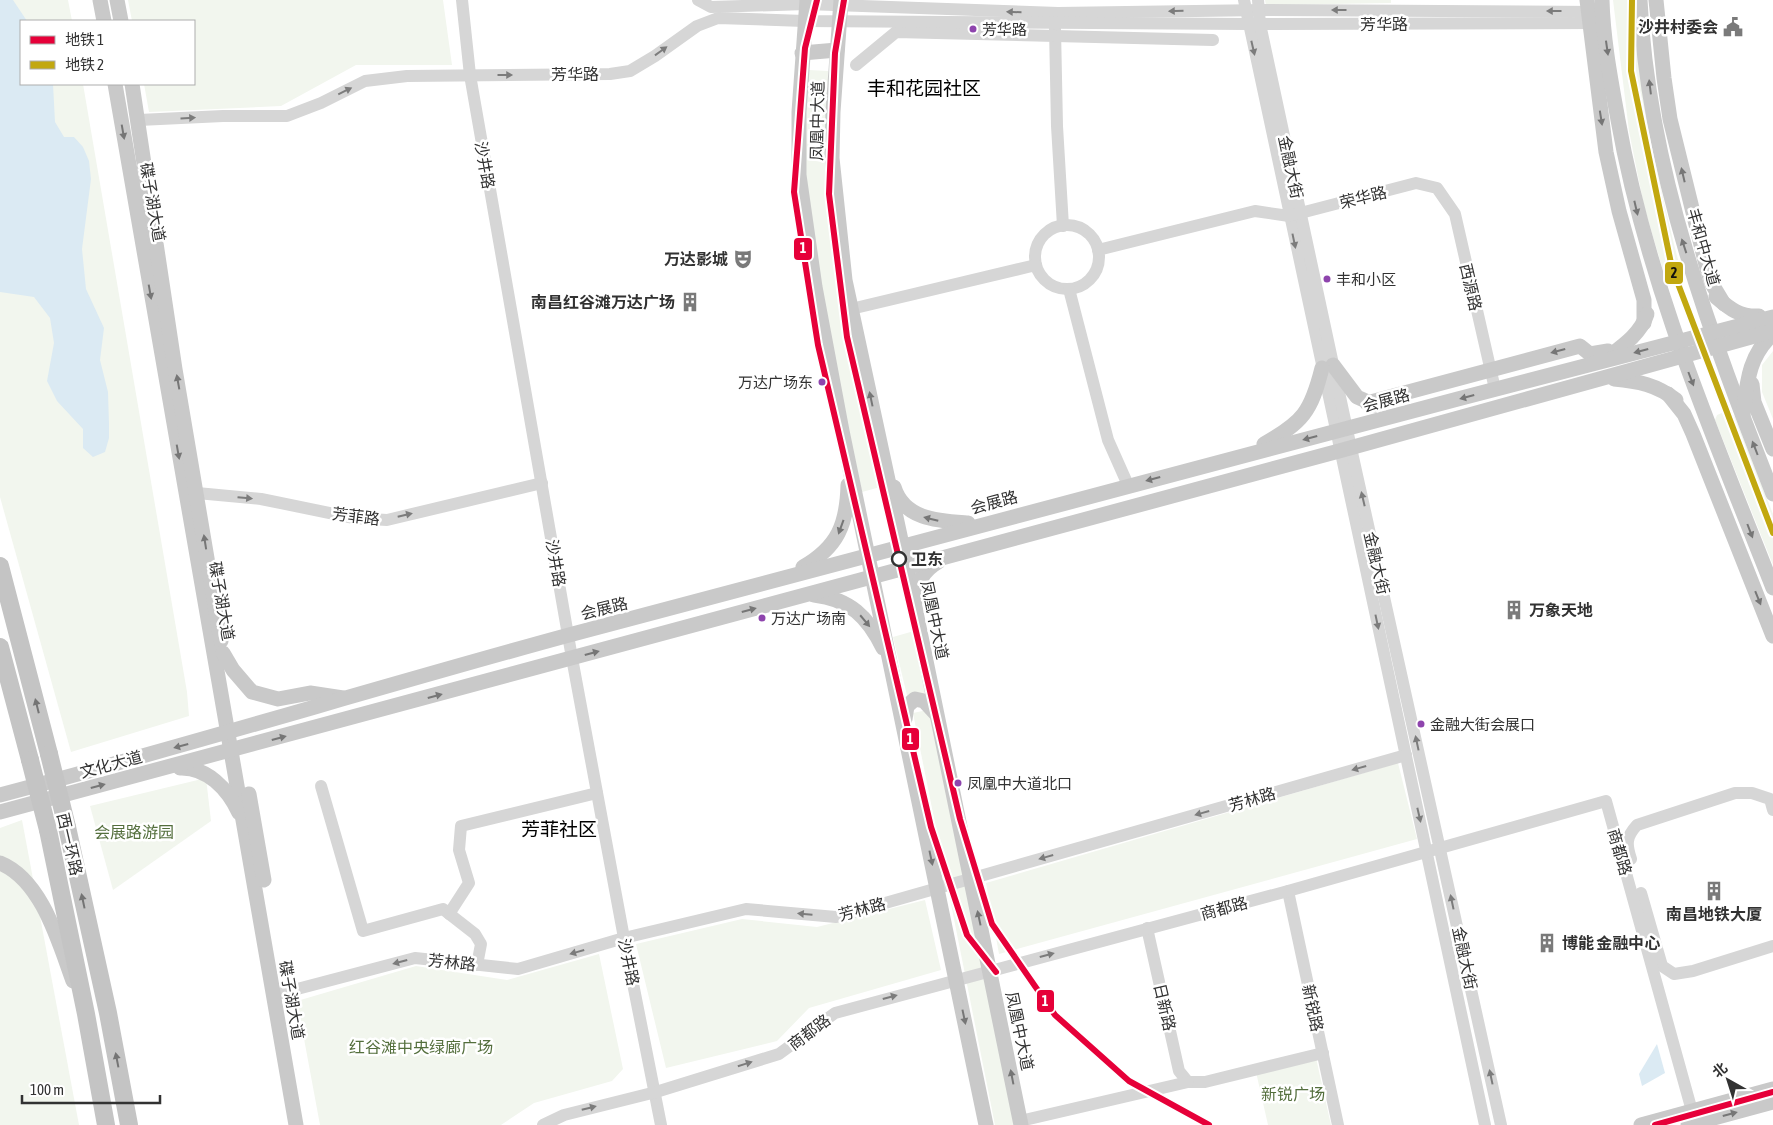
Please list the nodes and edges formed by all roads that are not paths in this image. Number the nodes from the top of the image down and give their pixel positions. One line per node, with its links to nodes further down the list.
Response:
1 (100, 0): 13 (main road)
2 (117, 0): 14 (main road)
3 (462, 0): 23 (street, 沙井路)
4 (698, 0): 7 (street, 芳华路)
5 (1640, 0): 33 (main road, 丰和中大道, one-way to 5)
6 (1656, 0): 35 (main road, one-way to 6)
7 (806, 2): 8 (street, 芳华路); 15 (main road, 凤凰中大道)
8 (840, 3): 9 (street, 芳华路, one-way to 8); 16 (main road, 凤凰中大道)
9 (1245, 5): 10 (street, 芳华路); 17 (street, 金融大街)
10 (1259, 5): 11 (street, 芳华路, one-way to 10); 17 (street, 金融大街)
11 (1382, 5): 12 (street, 芳华路, one-way to 11)
12 (1595, 12): 17 (street, 芳华路); 32 (main road, one-way to 32); 38 (main road, one-way to 38)
13 (104, 20)
14 (121, 20)
15 (804, 21): 16 (street, 芳华路); 21 (main road, 凤凰中大道); 23 (street, 芳华路, one-way to 15)
16 (839, 22): 18 (street, 芳华路); 20 (main road, 凤凰中大道)
17 (1254, 24): 18 (street, 芳华路); 28 (street, 金融大街)
18 (1055, 29): 19 (street); 22 (street); 29 (street)
19 (1213, 40)
20 (837, 50): 21 (main road); 36 (main road, 凤凰中大道)
21 (802, 53): 60 (main road, 凤凰中大道)
22 (856, 65)
23 (470, 75): 26 (street, 芳华路, one-way to 23); 61 (street, 沙井路)
24 (115, 85): 85 (main road, 碟子湖大道, one-way to 85)
25 (132, 85): 26 (main road, 碟子湖大道)
26 (139, 120): 63 (main road, 碟子湖大道, one-way to 26)
27 (1437, 188): 28 (street, 荣华路); 47 (street, 西源路)
28 (1295, 214): 30 (street); 46 (street, 金融大街)
29 (1063, 226): 30 (street); 31 (street)
30 (1098, 250): 34 (street)
31 (1036, 265): 34 (street); 36 (street)
32 (1652, 268): 38 (main road); 41 (main road)
33 (1692, 269): 35 (main road); 40 (main road, 丰和中大道)
34 (1068, 289): 62 (street)
35 (1724, 304): 37 (main road)
36 (851, 309): 55 (main road, 凤凰中大道, one-way to 36)
37 (1773, 316): 40 (main road, 会展路)
38 (1644, 323): 42 (main road)
39 (1773, 333): 40 (main road, 会展路); 45 (main road)
40 (1714, 340): 41 (main road, 会展路); 43 (main road, 会展路); 53 (main road, 丰和中大道)
41 (1677, 342): 43 (main road); 44 (main road, 会展路, one-way to 44)
42 (1619, 349): 44 (main road); 47 (main road, one-way to 47)
43 (1682, 357): 48 (main road, 会展路); 56 (main road, one-way to 56)
44 (1602, 361): 49 (main road, 会展路)
45 (1750, 366): 53 (main road); 58 (main road)
46 (1327, 367): 51 (main road); 54 (street, 金融大街); 59 (main road)
47 (1490, 370): 49 (street, 西源路); 51 (main road)
48 (1602, 379): 50 (main road); 57 (main road, 会展路)
49 (1495, 389): 52 (main road, 会展路, one-way to 52)
50 (1668, 394): 56 (main road); 77 (main road, one-way to 77)
51 (1367, 403): 52 (main road)
52 (1414, 411): 54 (main road, 会展路)
53 (1743, 417): 64 (main road, 丰和中大道, one-way to 53)
54 (1341, 430): 57 (street, 金融大街); 59 (main road, 会展路, one-way to 59)
55 (878, 431): 65 (main road, one-way to 55); 66 (main road, 凤凰中大道)
56 (1712, 432): 73 (main road, one-way to 73)
57 (1345, 449): 67 (main road, 会展路); 87 (street, 金融大街, one-way to 87); 95 (street, 金融大街, one-way to 57)
58 (1773, 449)
59 (1244, 455): 62 (main road, 会展路, one-way to 62)
60 (848, 462): 68 (main road, 凤凰中大道); 72 (main road, one-way to 72)
61 (542, 483): 63 (street, 芳菲路, one-way to 61); 76 (street, 沙井路)
62 (1128, 485): 65 (main road, 会展路)
63 (197, 493): 79 (main road, 碟子湖大道, one-way to 63)
64 (1773, 494)
65 (979, 524): 66 (main road, 会展路)
66 (902, 545): 68 (main road, 会展路); 70 (main road, 凤凰中大道)
67 (962, 553): 70 (main road, 会展路); 75 (main road)
68 (868, 554): 71 (main road, 凤凰中大道); 72 (main road, 会展路)
69 (0, 566): 118 (highway, 西一环路, one-way to 69, bridge)
70 (907, 568): 71 (main road, 会展路); 75 (main road, 凤凰中大道)
71 (873, 577): 74 (main road, 会展路); 81 (main road, 凤凰中大道)
72 (782, 578): 76 (main road, 会展路)
73 (1773, 588)
74 (808, 594): 80 (main road, 会展路, one-way to 74); 81 (main road, one-way to 81)
75 (918, 624): 83 (main road, 凤凰中大道)
76 (568, 635): 80 (street, 沙井路); 82 (main road, 会展路)
77 (1773, 636)
78 (0, 647): 109 (highway, 西一环路, bridge)
79 (223, 653): 82 (main road); 85 (main road, 碟子湖大道)
80 (572, 658): 86 (main road, 会展路, one-way to 80); 90 (street, 沙井路)
81 (892, 667): 84 (main road, 凤凰中大道)
82 (349, 699): 85 (main road, 会展路)
83 (937, 715): 84 (main road); 98 (main road, 凤凰中大道)
84 (904, 728): 99 (main road, 凤凰中大道, one-way to 99)
85 (232, 732): 86 (main road, 碟子湖大道); 91 (main road, 文化大道, one-way to 91)
86 (236, 749): 88 (main road, 文化大道); 94 (main road, 碟子湖大道); 108 (main road, 碟子湖大道)
87 (1406, 755): 96 (street, 金融大街, one-way to 96); 98 (street, 芳林路, one-way to 98)
88 (166, 768): 93 (main road, 文化大道, one-way to 88); 94 (main road)
89 (321, 786): 101 (street)
90 (597, 793): 101 (street); 103 (street, 沙井路)
91 (0, 795)
92 (1773, 810): 104 (street)
93 (0, 812)
94 (245, 828): 119 (main road, 碟子湖大道)
95 (1440, 848): 96 (street, 商都路); 115 (street, 商都路); 126 (street, 金融大街, one-way to 95)
96 (1427, 852): 100 (street, 商都路); 125 (street, 金融大街)
97 (0, 863): 109 (main road)
98 (971, 879): 99 (street, 芳林路); 106 (main road, 凤凰中大道, one-way to 98)
99 (938, 888): 103 (street, 芳林路, one-way to 103); 107 (main road, 凤凰中大道)
100 (1288, 891): 102 (street, 商都路); 110 (street, 新锐路)
101 (449, 914): 105 (street)
102 (1148, 928): 106 (street, 商都路, one-way to 102); 111 (street, 日新路)
103 (624, 938): 105 (street, 芳林路, one-way to 105); 113 (street, 沙井路)
104 (1773, 946)
105 (477, 965): 108 (street, 芳林路, one-way to 108)
106 (990, 970): 107 (street, 商都路); 116 (main road, 凤凰中大道, one-way to 106)
107 (956, 979): 113 (street, 商都路, one-way to 107); 123 (main road, 凤凰中大道, one-way to 123)
108 (282, 993): 120 (main road, 碟子湖大道)
109 (86, 1014): 117 (highway, 西一环路)
110 (1323, 1053): 111 (street); 124 (street, 新锐路)
111 (1188, 1082): 116 (street)
112 (1773, 1089): 115 (main road)
113 (656, 1092): 121 (street, 商都路, one-way to 113); 122 (street, 沙井路)
114 (1773, 1102): 115 (main road, one-way to 114)
115 (1690, 1118): 127 (main road)
116 (1021, 1123)
117 (106, 1125)
118 (129, 1125)
119 (296, 1125)
120 (306, 1125)
121 (544, 1125)
122 (661, 1125)
123 (986, 1125)
124 (1338, 1125)
125 (1485, 1125)
126 (1501, 1125)
127 (1641, 1125)

